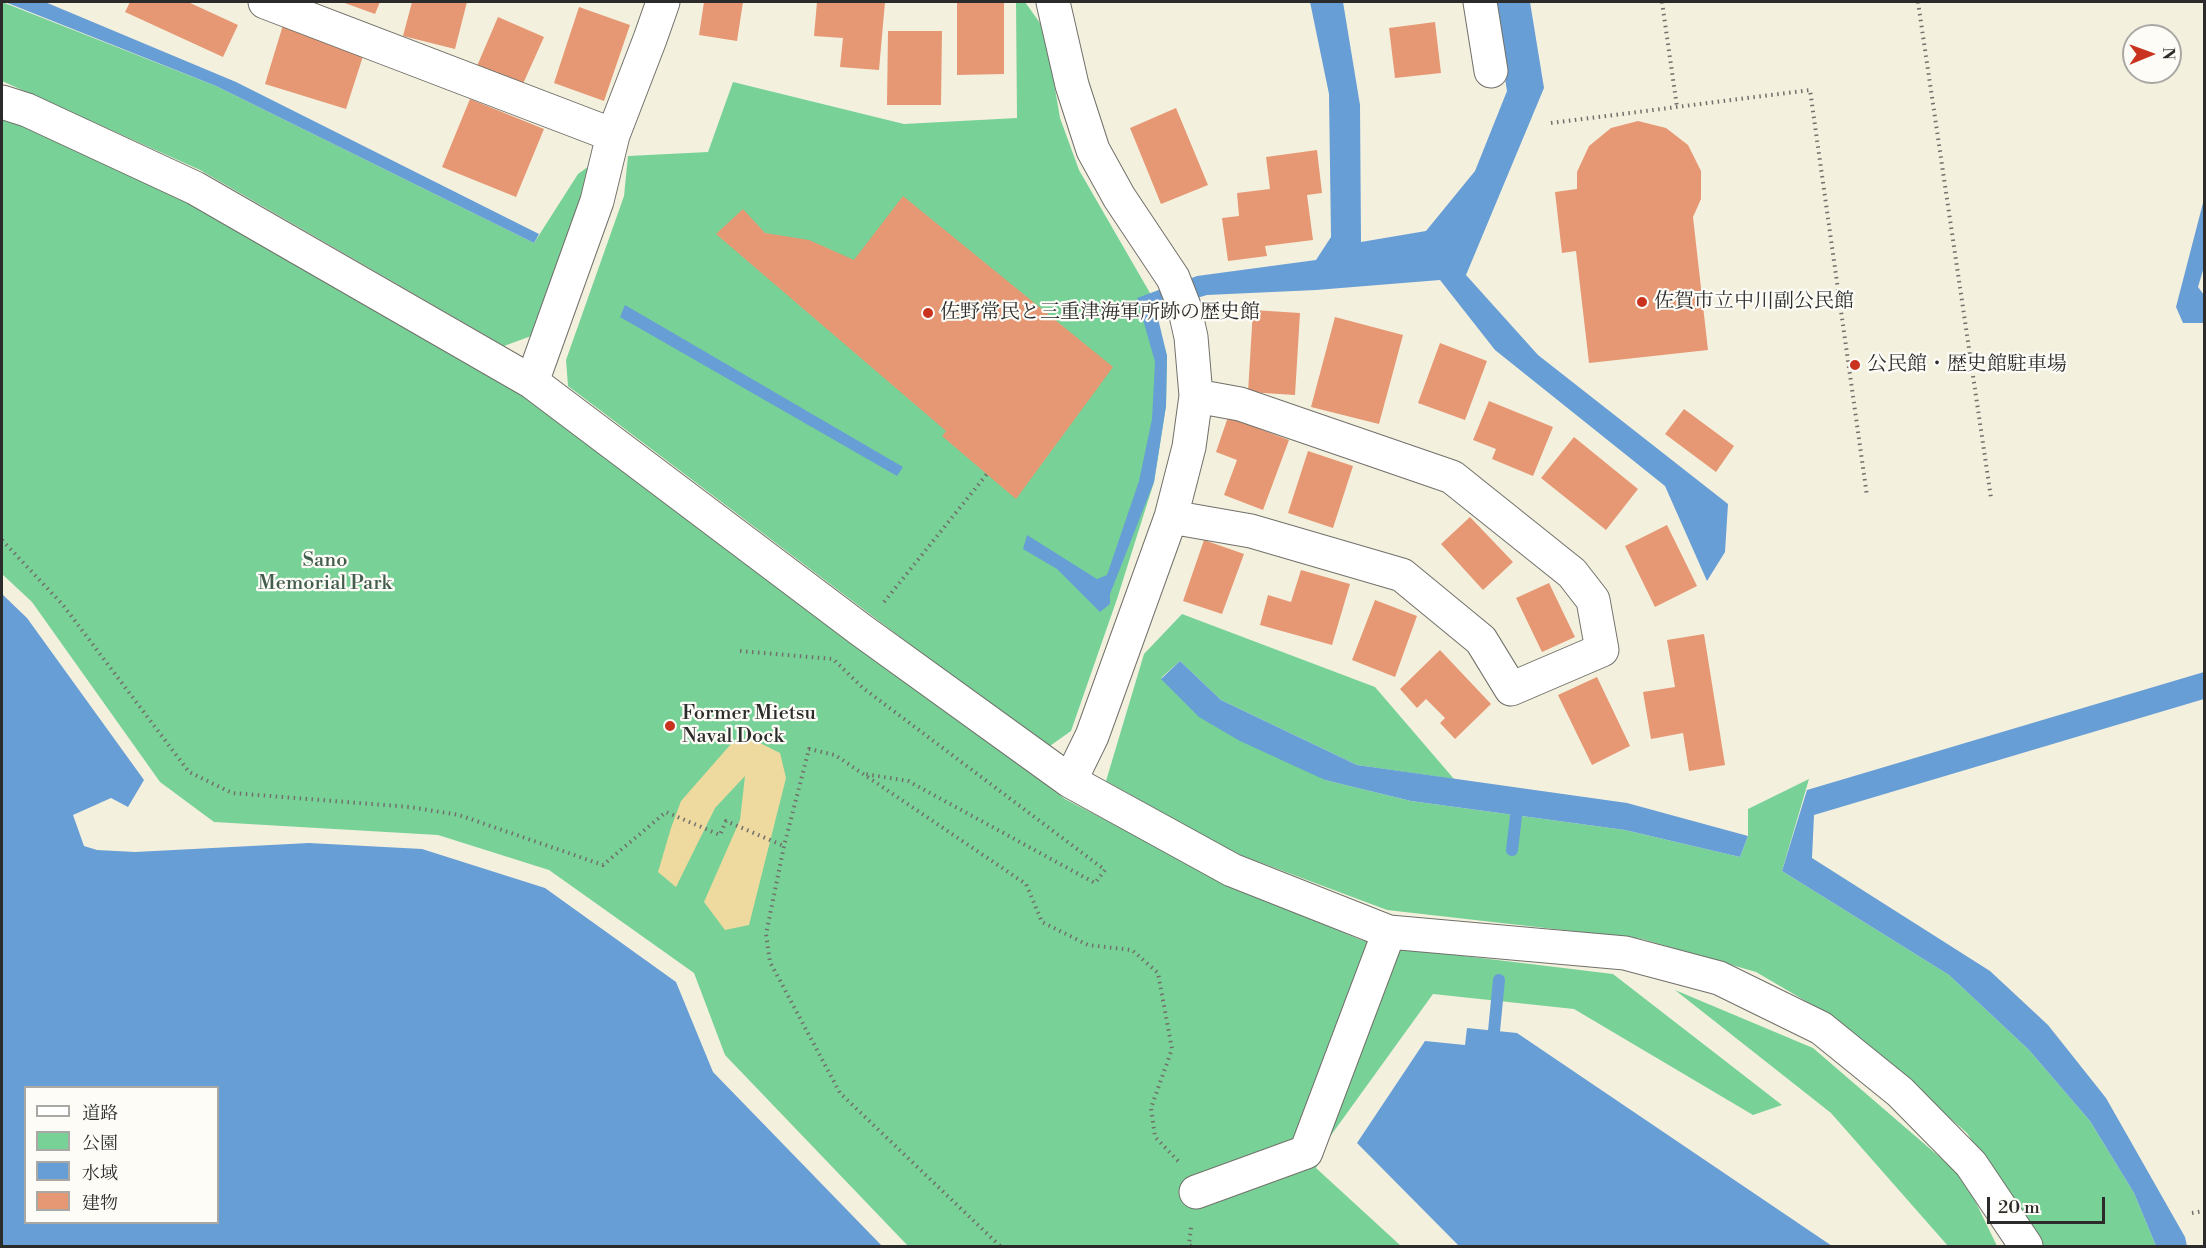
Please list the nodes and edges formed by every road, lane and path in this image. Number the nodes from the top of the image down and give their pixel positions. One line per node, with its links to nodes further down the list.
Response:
1 (266, 2): 11 (street)
2 (663, 2): 11 (street)
3 (1053, 2): 13 (street)
4 (1480, 2): 7 (street)
5 (1662, 2): 9 (path)
6 (1918, 2): 16 (path)
7 (1491, 71)
8 (2, 102): 12 (street)
9 (1677, 107): 10 (path); 15 (path)
10 (1551, 123)
11 (613, 135): 12 (street)
12 (532, 382): 19 (street)
13 (1196, 396): 17 (street); 17 (street)
14 (987, 474): 19 (path)
15 (1867, 496)
16 (1991, 498)
17 (1171, 517): 22 (street)
18 (2, 540): 23 (path)
19 (861, 630): 22 (street)
20 (740, 651): 21 (path)
21 (861, 773): 23 (path); 25 (path)
22 (1070, 782): 24 (street)
23 (784, 846): 28 (path)
24 (1389, 932): 25 (street); 29 (street)
25 (1196, 1192)
26 (2205, 1211): 27 (path)
27 (2192, 1213)
28 (1000, 1246)
29 (2026, 1246)

